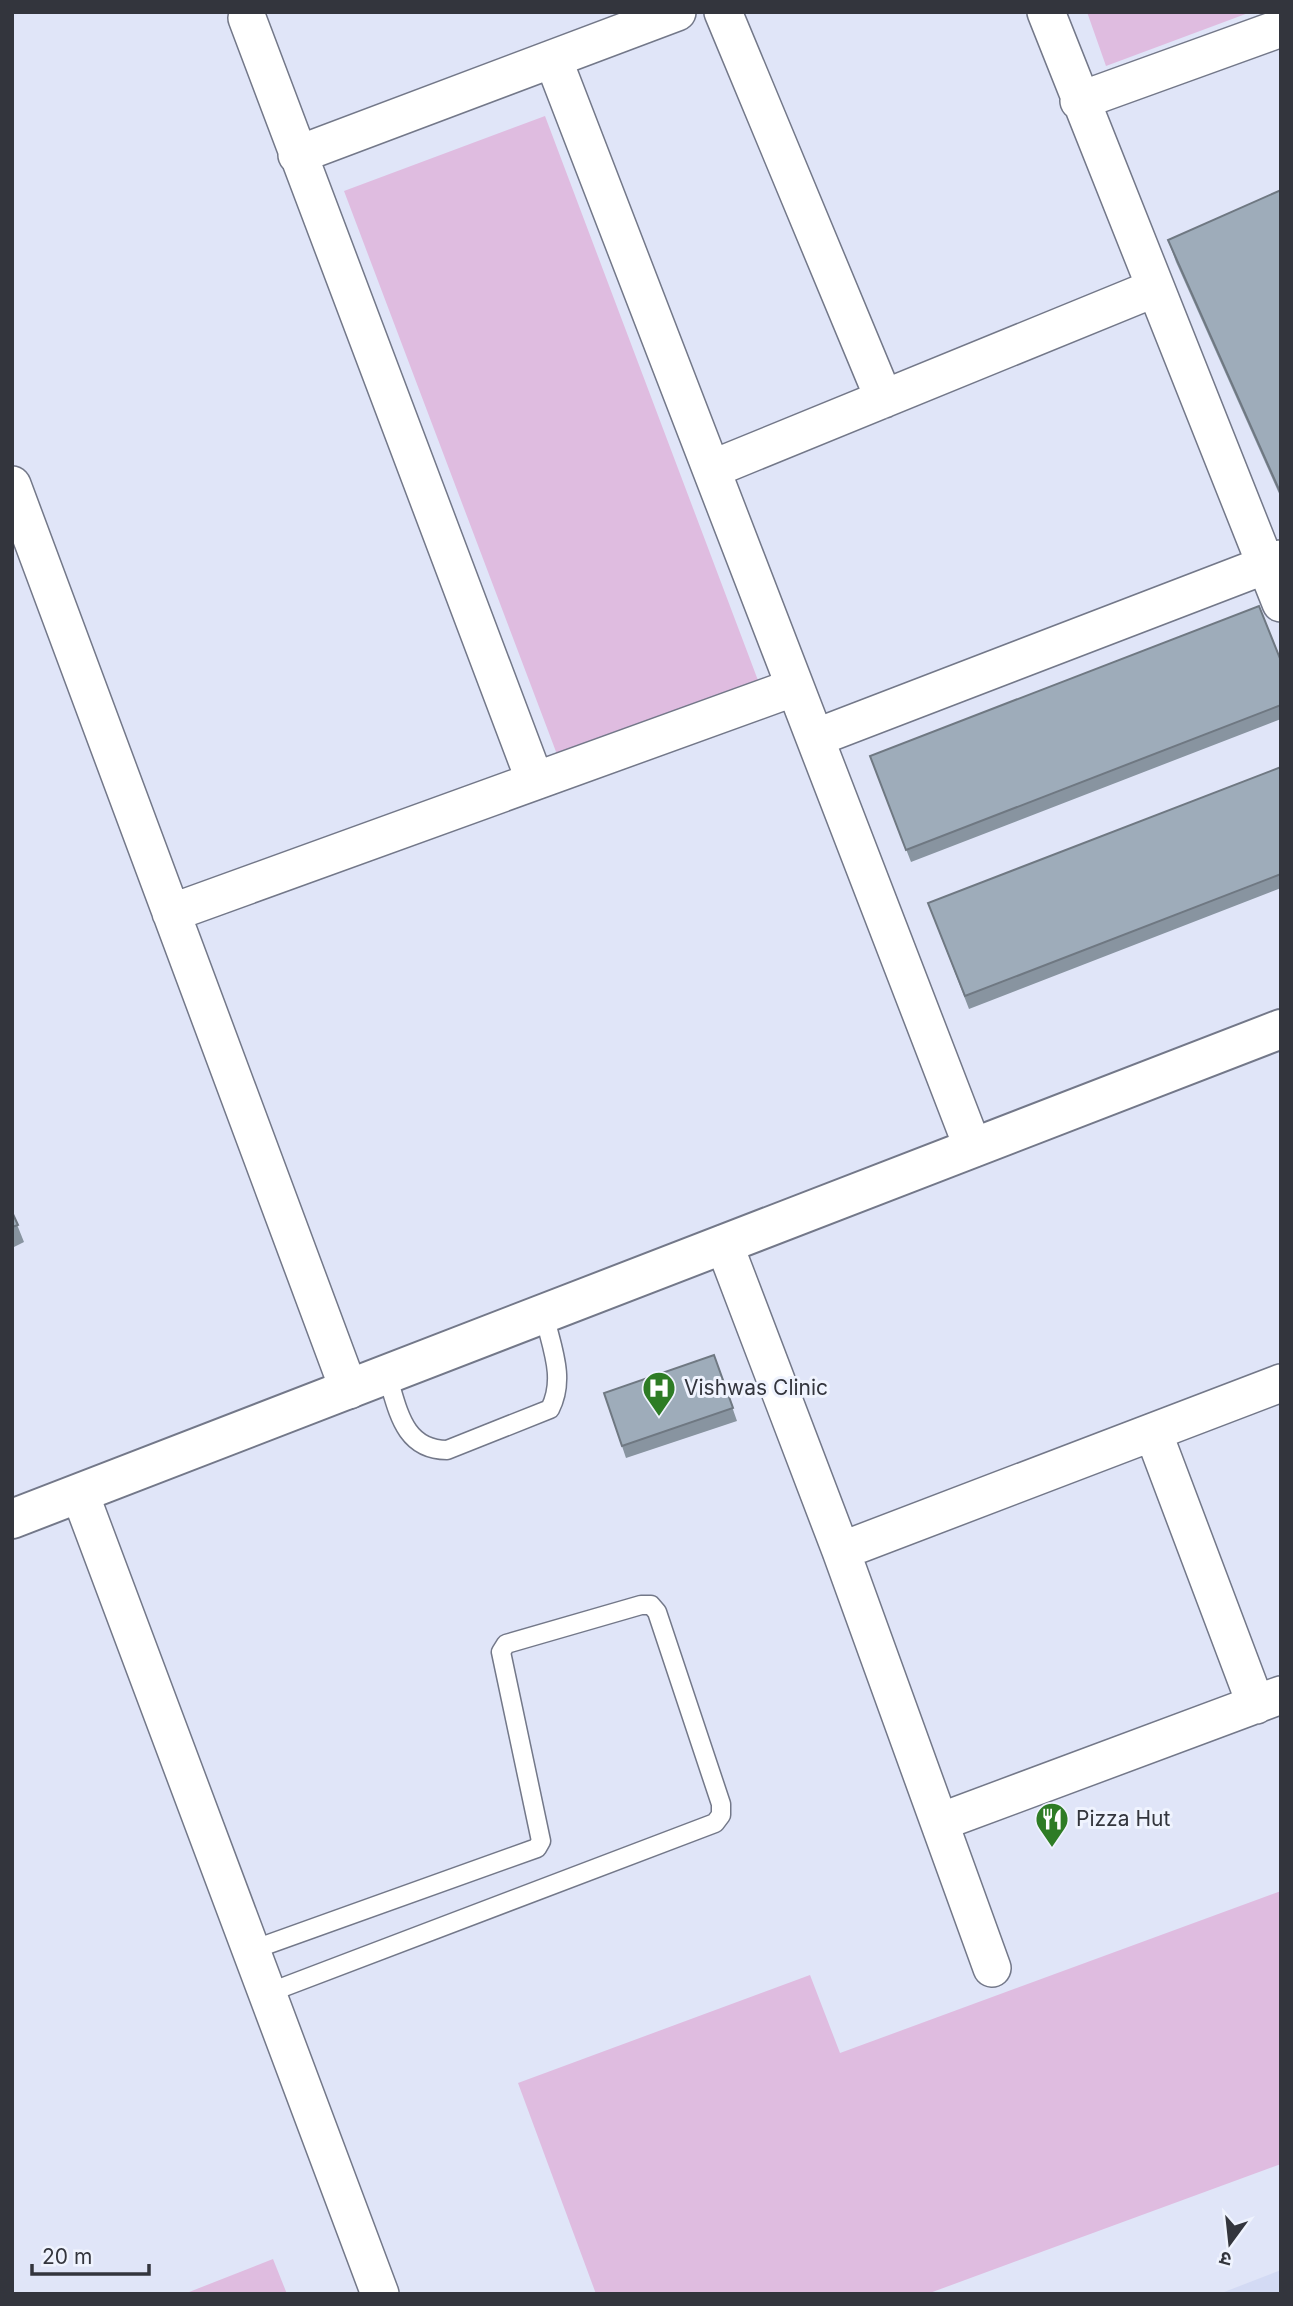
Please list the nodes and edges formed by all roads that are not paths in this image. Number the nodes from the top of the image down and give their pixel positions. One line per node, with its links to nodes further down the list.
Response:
1 (677, 12): 6 (street)
2 (723, 12): 10 (street)
3 (1046, 12): 7 (street)
4 (247, 18): 8 (street)
5 (1281, 28): 7 (street)
6 (553, 59): 8 (street); 11 (street)
7 (1079, 101): 9 (street)
8 (297, 155): 17 (street)
9 (1155, 288): 10 (street); 13 (street)
10 (884, 399): 11 (street)
11 (712, 469): 15 (street)
12 (12, 485): 18 (street)
13 (1273, 562): 14 (street); 16 (street)
14 (1281, 603)
15 (795, 687): 16 (street); 17 (street)
16 (815, 738): 20 (street)
17 (535, 781): 18 (street)
18 (171, 913): 25 (street)
19 (1281, 1029): 20 (street)
20 (973, 1148): 21 (street)
21 (724, 1244): 22 (street); 29 (street)
22 (544, 1314): 23 (street); 23 (lane)
23 (387, 1375): 25 (street)
24 (1281, 1383): 26 (street)
25 (349, 1390): 27 (street)
26 (1153, 1432): 29 (street); 30 (street)
27 (80, 1494): 28 (street); 32 (street)
28 (12, 1519)
29 (841, 1551): 31 (street)
30 (1268, 1700): 31 (street)
31 (940, 1822): 33 (street)
32 (252, 1950): 34 (street); 34 (lane)
33 (992, 1968)
34 (268, 1993): 35 (street)
35 (380, 2294)

